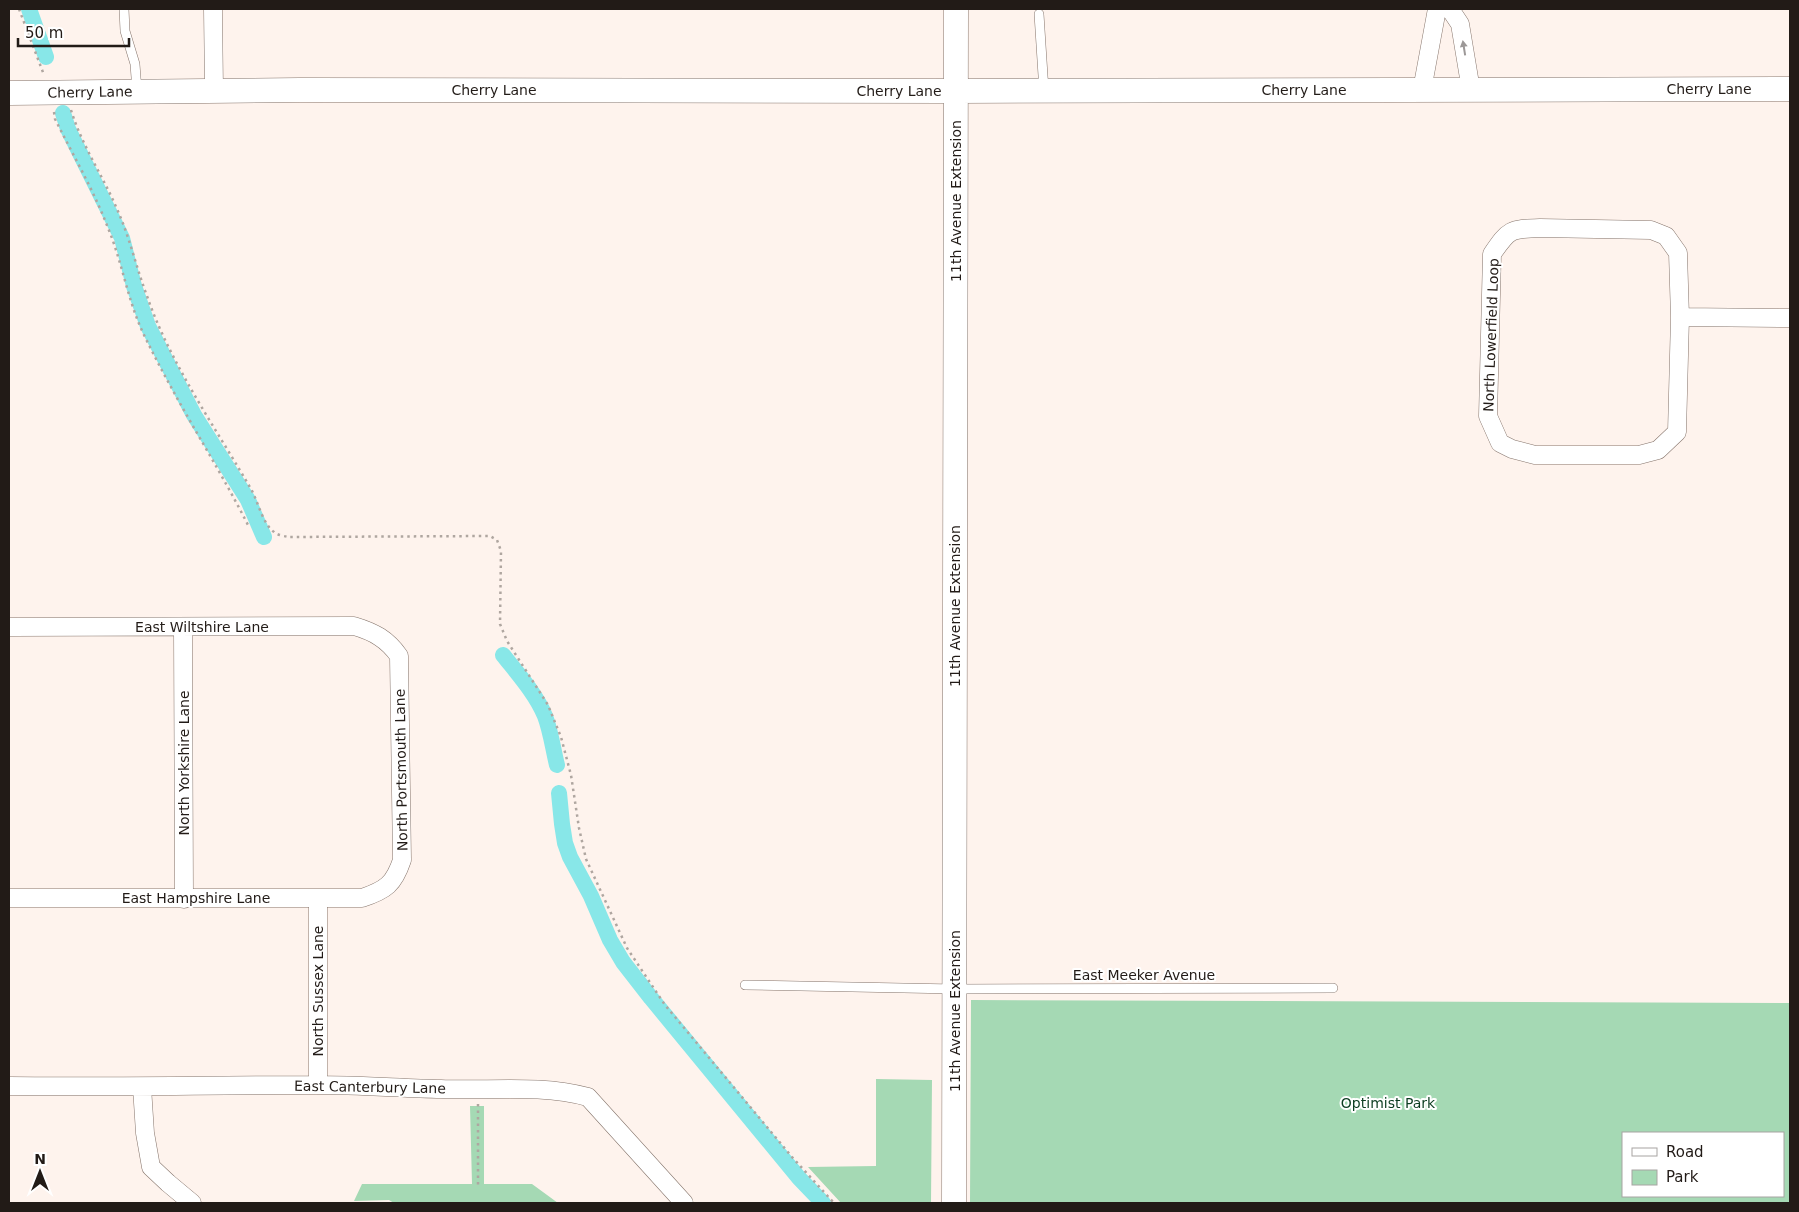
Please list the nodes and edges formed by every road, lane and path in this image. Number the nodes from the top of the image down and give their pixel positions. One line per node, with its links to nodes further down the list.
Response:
1 (19, 9): 14 (path)
2 (124, 9): 12 (lane)
3 (213, 9): 9 (street)
4 (956, 9): 15 (main road, 11th Avenue Extension)
5 (1437, 9): 10 (street)
6 (1450, 9): 11 (street, one-way to 6)
7 (1039, 14): 13 (lane)
8 (1790, 89): 11 (main road, Cherry Lane)
9 (214, 90): 12 (main road, Cherry Lane); 15 (main road, Cherry Lane)
10 (1422, 90): 11 (main road, Cherry Lane); 13 (main road, Cherry Lane)
11 (1471, 90)
12 (137, 91): 14 (main road, Cherry Lane)
13 (1044, 91): 15 (main road, Cherry Lane)
14 (58, 92): 16 (main road, Cherry Lane); 19 (path); 37 (path)
15 (956, 92): 29 (main road, 11th Avenue Extension)
16 (9, 93)
17 (1680, 317): 17 (street, North Lowerfield Loop); 18 (street)
18 (1790, 318)
19 (248, 525)
20 (9, 627): 21 (street, East Wiltshire Lane)
21 (183, 627): 22 (street, East Wiltshire Lane); 26 (street, North Yorkshire Lane)
22 (391, 644): 23 (street, North Portsmouth Lane)
23 (381, 891): 25 (street, East Hampshire Lane)
24 (9, 898): 26 (street, East Hampshire Lane)
25 (318, 898): 26 (street, East Hampshire Lane); 30 (street, North Sussex Lane)
26 (184, 899)
27 (744, 986): 29 (lane, East Meeker Avenue)
28 (1333, 988): 29 (lane, East Meeker Avenue)
29 (955, 989): 38 (main road, 11th Avenue Extension)
30 (318, 1085): 32 (street, East Canterbury Lane); 33 (street, East Canterbury Lane)
31 (9, 1086): 32 (street, East Canterbury Lane)
32 (142, 1087): 35 (street)
33 (478, 1089): 34 (path); 36 (street, East Canterbury Lane)
34 (478, 1185)
35 (192, 1203)
36 (684, 1203)
37 (834, 1203)
38 (954, 1203)

